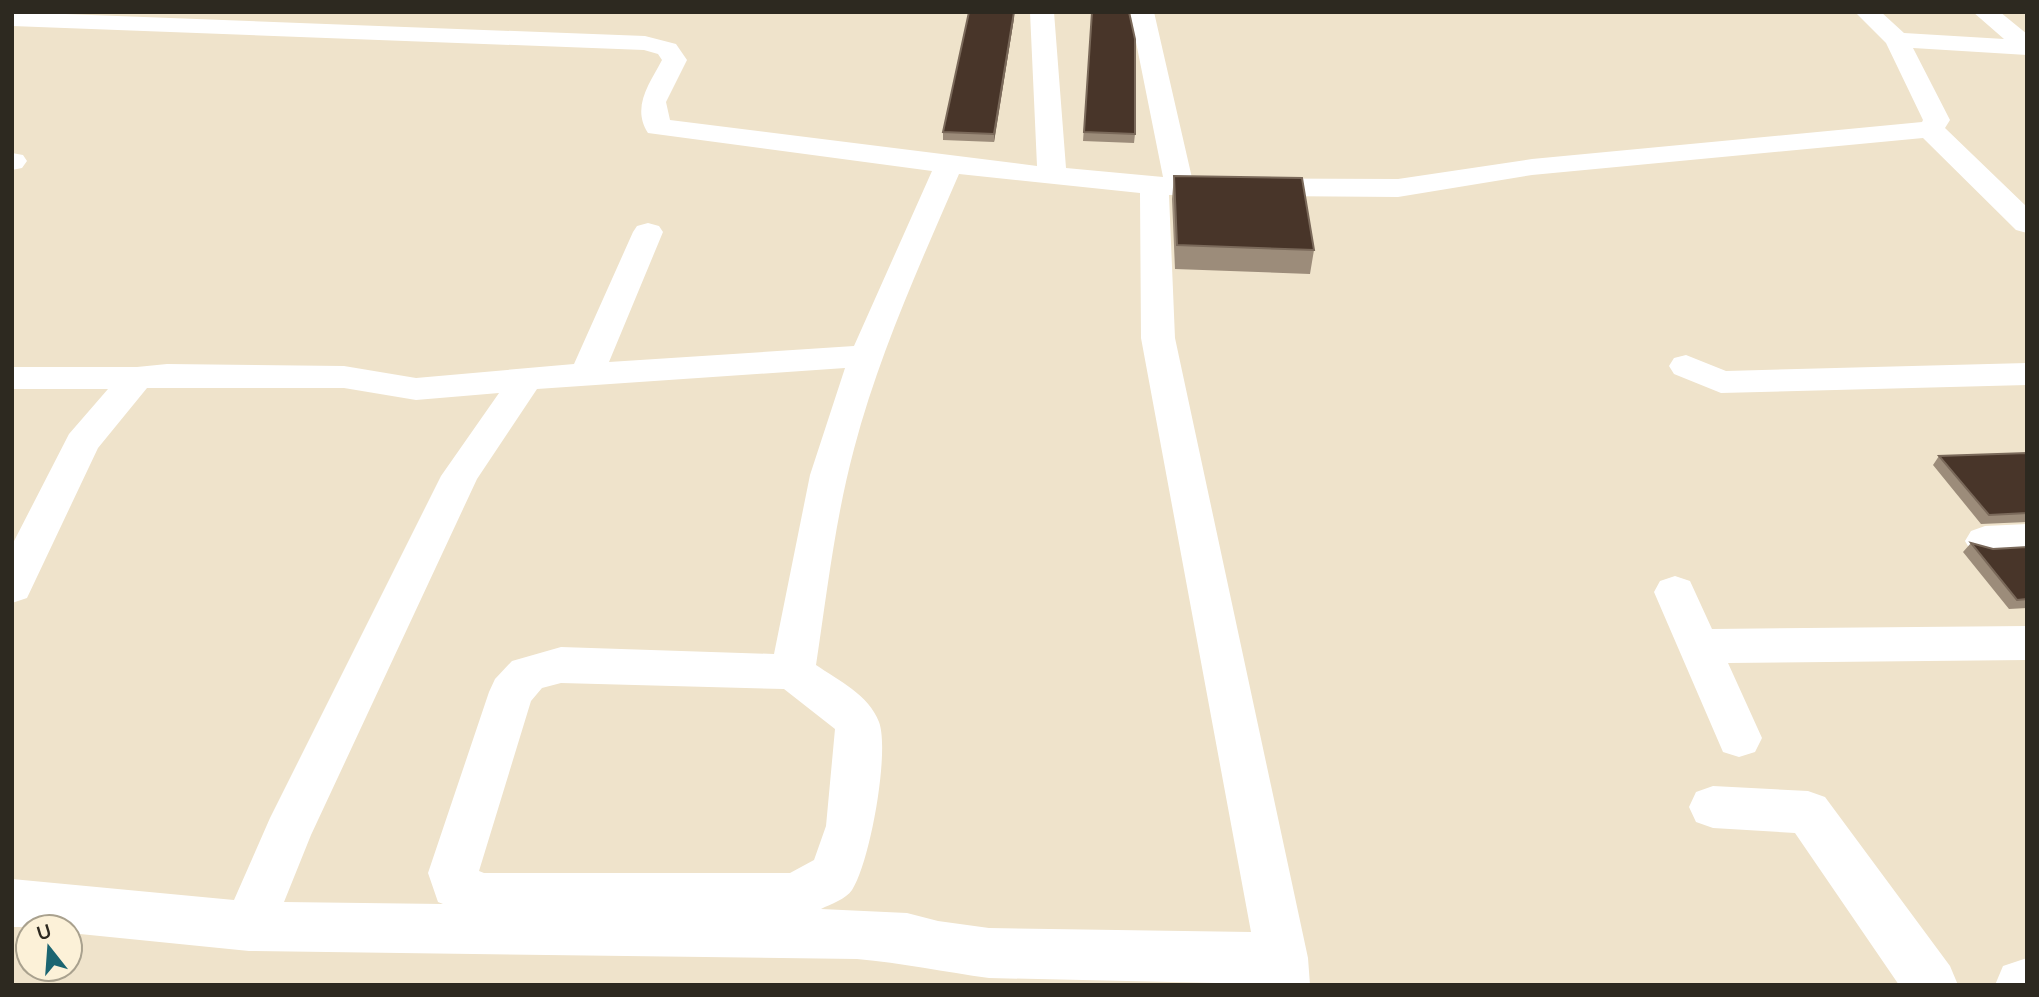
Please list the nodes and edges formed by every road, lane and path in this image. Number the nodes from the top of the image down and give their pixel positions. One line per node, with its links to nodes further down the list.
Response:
1 (27, 12): 7 (street)
2 (527, 12): 8 (street)
3 (1042, 12): 13 (street)
4 (1142, 12): 14 (street)
5 (1867, 12): 9 (street)
6 (1985, 12): 10 (street)
7 (12, 19): 8 (street)
8 (502, 38): 12 (street)
9 (1897, 40): 10 (street); 11 (street)
10 (2027, 47)
11 (1930, 129): 14 (street); 15 (street)
12 (949, 165): 13 (street); 17 (street)
13 (1052, 175): 14 (street)
14 (1166, 186): 35 (street)
15 (2027, 224)
16 (648, 232): 19 (street)
17 (865, 356): 19 (street); 30 (street)
18 (1686, 366): 20 (street)
19 (587, 374): 23 (street)
20 (2027, 374)
21 (12, 378): 22 (street)
22 (136, 378): 23 (street); 26 (street)
23 (526, 380): 34 (street)
24 (2027, 539): 25 (street)
25 (1985, 541)
26 (12, 587)
27 (1675, 592): 29 (street)
28 (2027, 643): 29 (street)
29 (1699, 646): 31 (street)
30 (793, 672): 30 (street)
31 (1738, 738)
32 (1713, 807): 36 (street)
33 (12, 903): 34 (street)
34 (249, 926): 35 (street)
35 (1283, 972)
36 (1931, 985)

